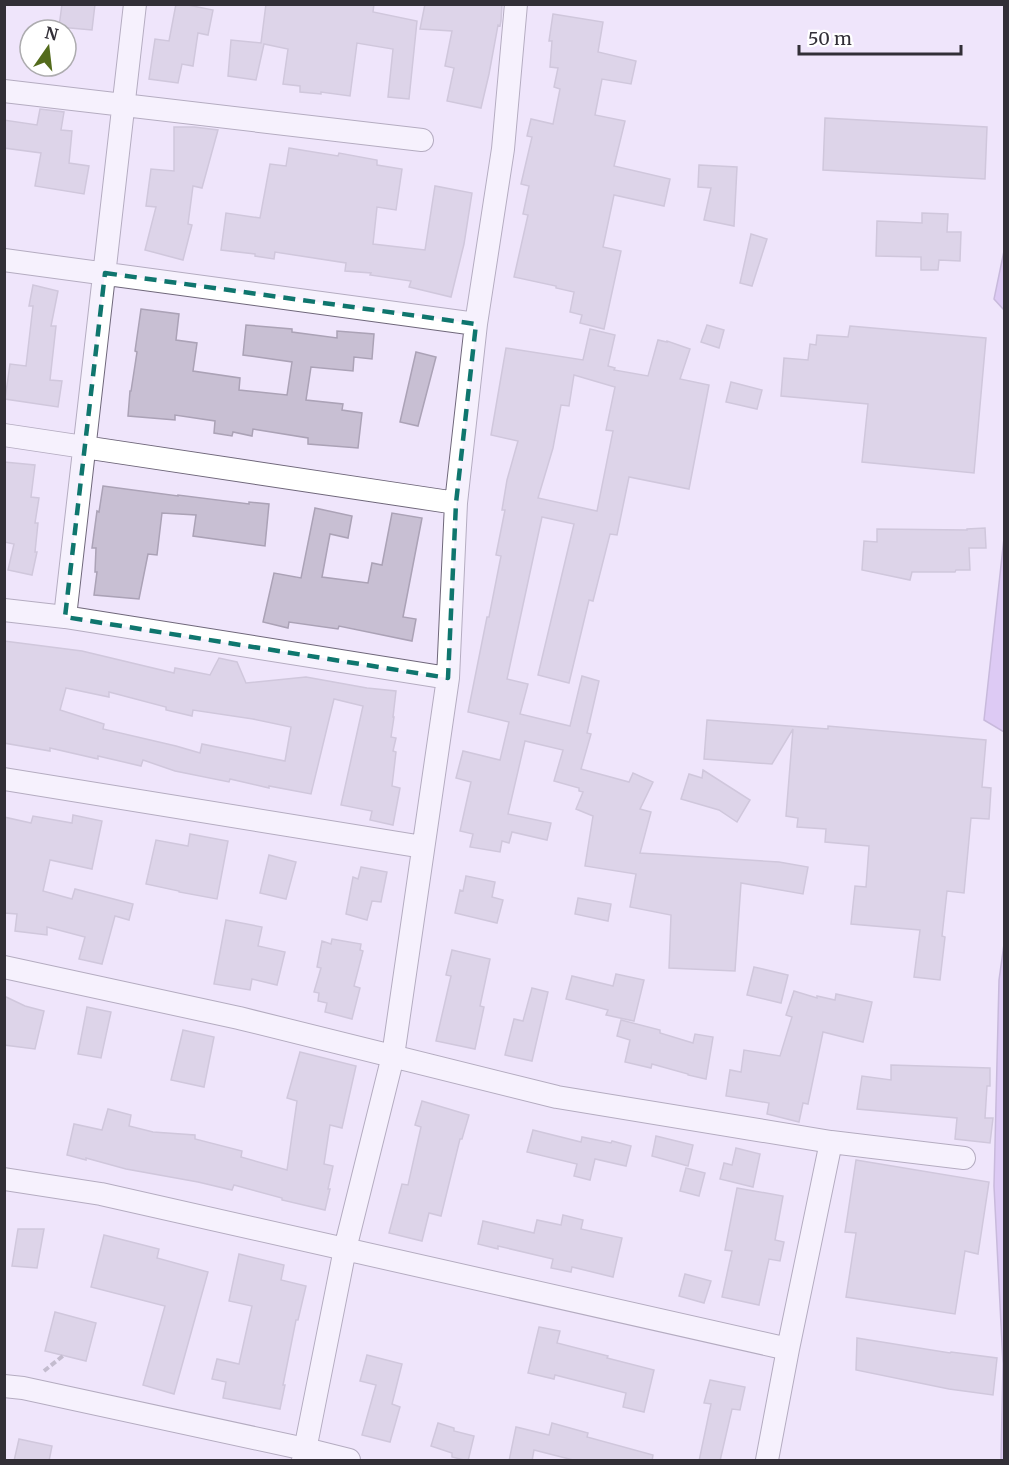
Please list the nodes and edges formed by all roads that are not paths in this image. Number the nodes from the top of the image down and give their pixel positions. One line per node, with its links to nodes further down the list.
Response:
1 (135, 4): 4 (street)
2 (516, 4): 8 (street)
3 (4, 91): 4 (street)
4 (124, 105): 5 (street); 7 (street)
5 (422, 140)
6 (4, 260): 7 (street)
7 (105, 273): 8 (street); 10 (street)
8 (476, 324): 11 (street)
9 (4, 435): 10 (street)
10 (85, 447): 11 (street); 13 (street)
11 (456, 503): 14 (street)
12 (4, 610): 13 (street)
13 (65, 617): 14 (street)
14 (448, 678): 16 (street)
15 (4, 779): 16 (street)
16 (423, 847): 18 (street)
17 (4, 967): 18 (street)
18 (393, 1056): 19 (street); 22 (street)
19 (831, 1143): 20 (street); 23 (street)
20 (964, 1158)
21 (4, 1179): 22 (street)
22 (345, 1249): 23 (street); 25 (street)
23 (788, 1349): 27 (street)
24 (4, 1386): 25 (street)
25 (304, 1455): 26 (street)
26 (349, 1461)
27 (767, 1461)

